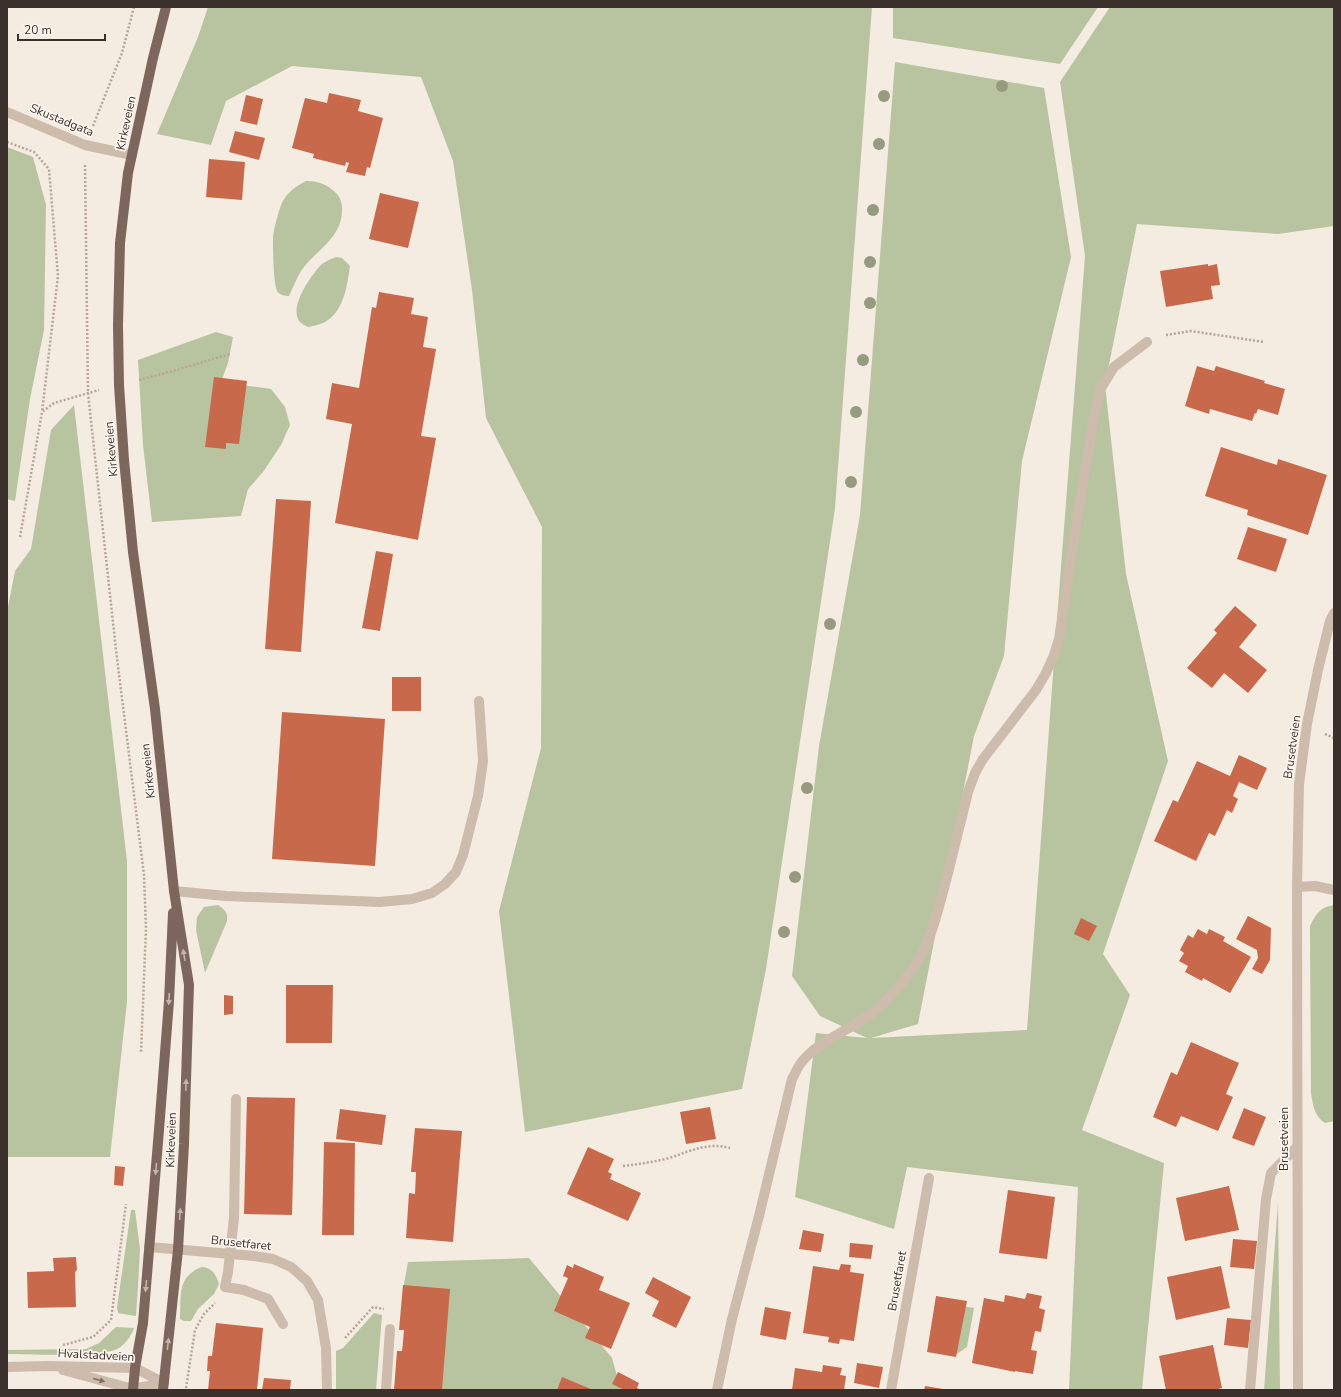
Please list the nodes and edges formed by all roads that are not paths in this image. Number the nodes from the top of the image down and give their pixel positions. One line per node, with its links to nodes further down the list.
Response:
1 (166, 7): 3 (main road, Kirkeveien)
2 (7, 112): 3 (street, Skustadgata)
3 (132, 155): 8 (main road, Kirkeveien)
4 (1147, 342): 25 (street)
5 (1334, 613): 7 (street, Brusetveien)
6 (479, 701): 8 (street)
7 (1297, 887): 9 (street); 11 (street, Brusetveien)
8 (174, 890): 13 (main road, Kirkeveien, one-way to 13); 14 (main road, Kirkeveien, one-way to 8)
9 (1334, 890)
10 (236, 1099): 15 (street)
11 (1297, 1147): 27 (street); 28 (street, Brusetveien)
12 (929, 1178): 26 (street, Brusetfaret)
13 (149, 1247): 14 (street, Brusetfaret); 20 (main road, Kirkeveien, one-way to 20)
14 (178, 1250): 15 (street, Brusetfaret); 21 (main road, Kirkeveien, one-way to 14)
15 (230, 1254): 16 (street); 23 (street, Brusetfaret)
16 (283, 1324)
17 (390, 1328): 24 (street)
18 (48, 1366): 19 (street, Hvalstadveien); 20 (street, Hvalstadveien); 22 (street, Hvalstadveien, one-way to 22)
19 (7, 1367)
20 (135, 1368): 21 (street, Hvalstadveien); 22 (main road, Kirkeveien)
21 (163, 1386): 22 (street, Hvalstadveien)
22 (133, 1390)
23 (327, 1390)
24 (386, 1390)
25 (716, 1390)
26 (890, 1390)
27 (1250, 1390)
28 (1298, 1390)

